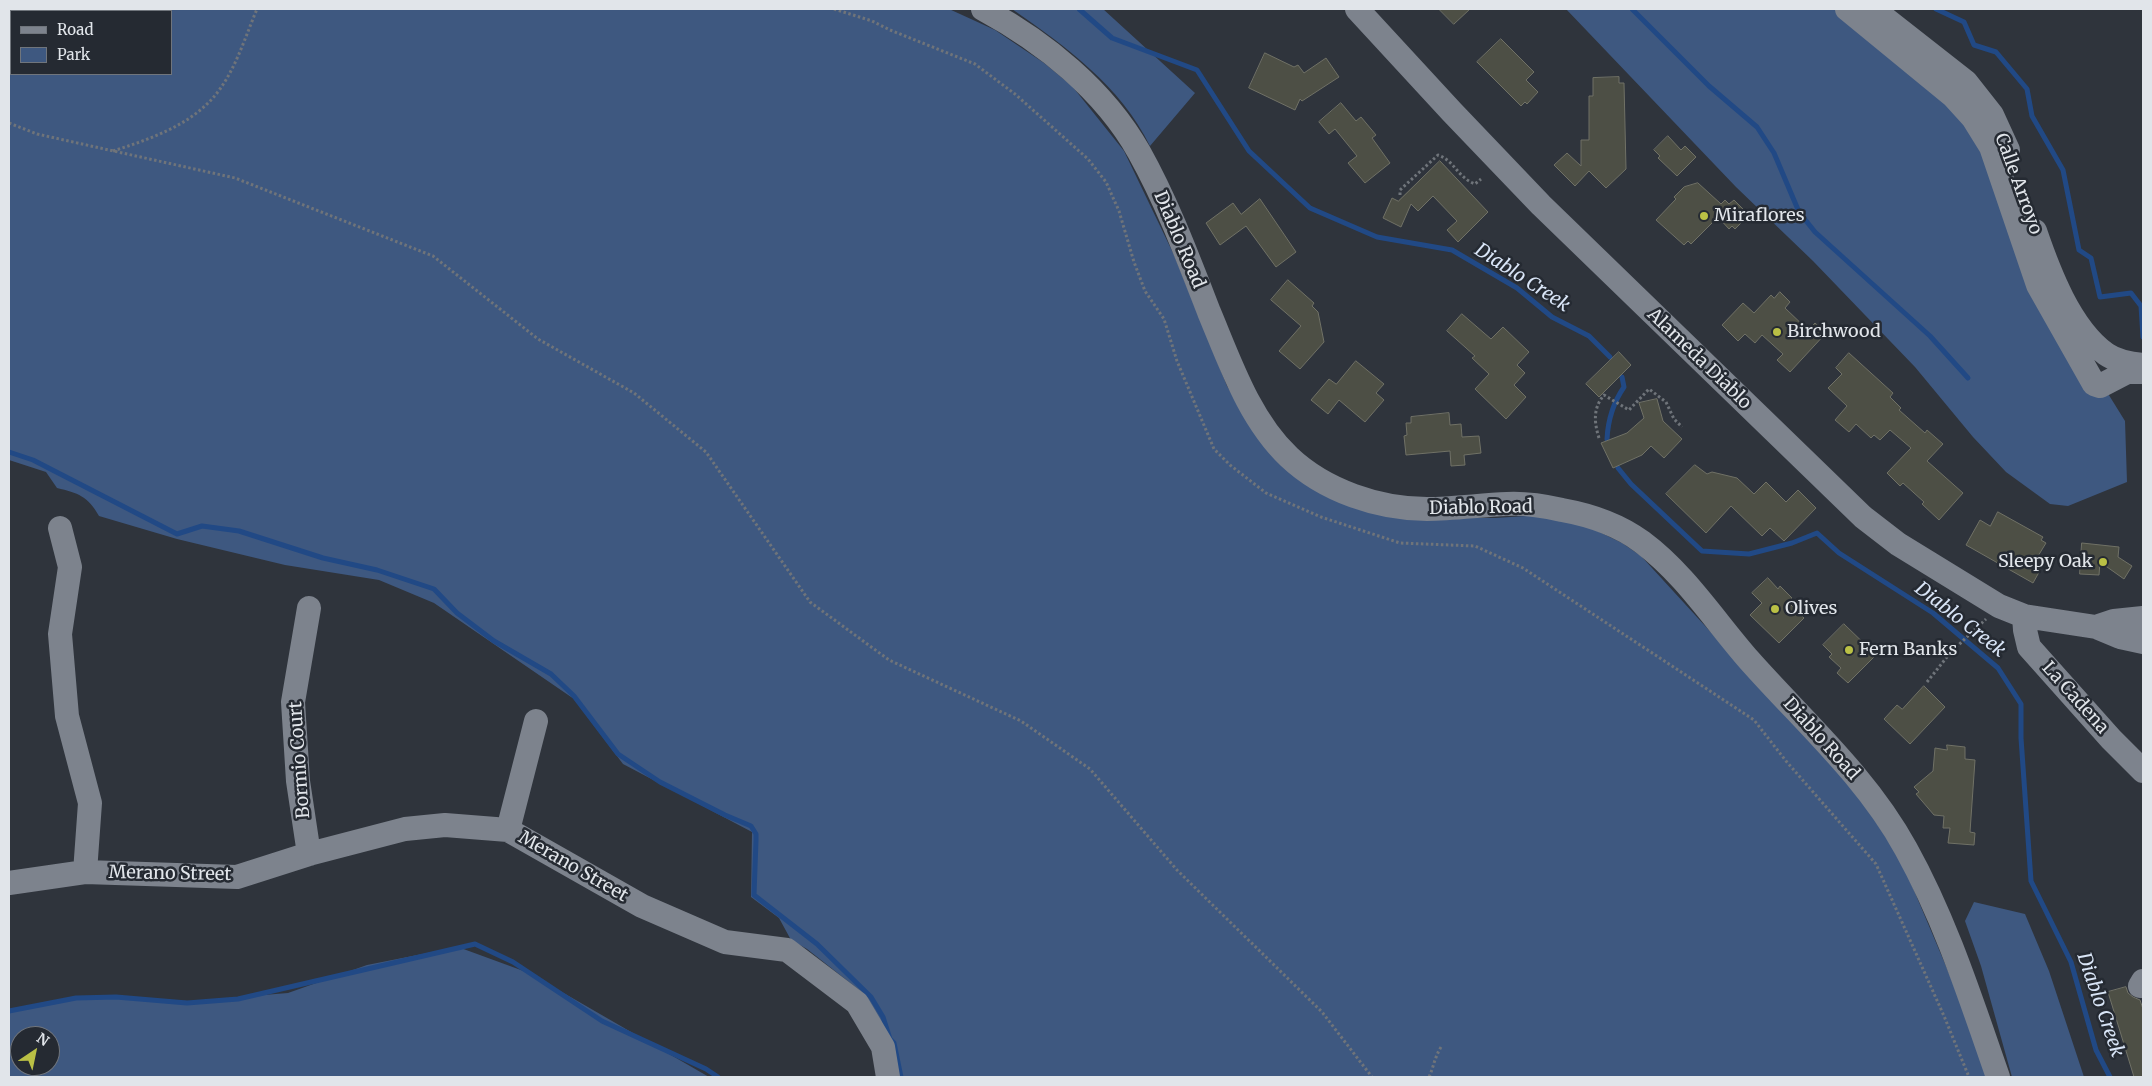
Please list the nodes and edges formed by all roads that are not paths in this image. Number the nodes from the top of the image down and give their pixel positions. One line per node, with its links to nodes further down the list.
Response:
1 (983, 9): 20 (street, Diablo Road)
2 (1357, 9): 9 (street, Alameda Diablo)
3 (1847, 9): 6 (street)
4 (1873, 9): 5 (street, Calle Arroyo)
5 (2143, 365)
6 (2143, 372)
7 (60, 528): 17 (street)
8 (309, 608): 16 (street, Bormio Court)
9 (2024, 616): 11 (street, Alameda Diablo); 14 (street, La Cadena)
10 (2143, 618): 11 (street, Alameda Diablo)
11 (2096, 627): 12 (street, Alameda Diablo)
12 (2143, 642)
13 (536, 720): 15 (street)
14 (2143, 771)
15 (508, 830): 16 (street, Merano Street); 19 (street, Merano Street)
16 (309, 854): 17 (street, Merano Street)
17 (85, 872): 18 (street, Merano Street)
18 (9, 883)
19 (888, 1077)
20 (1998, 1077)

